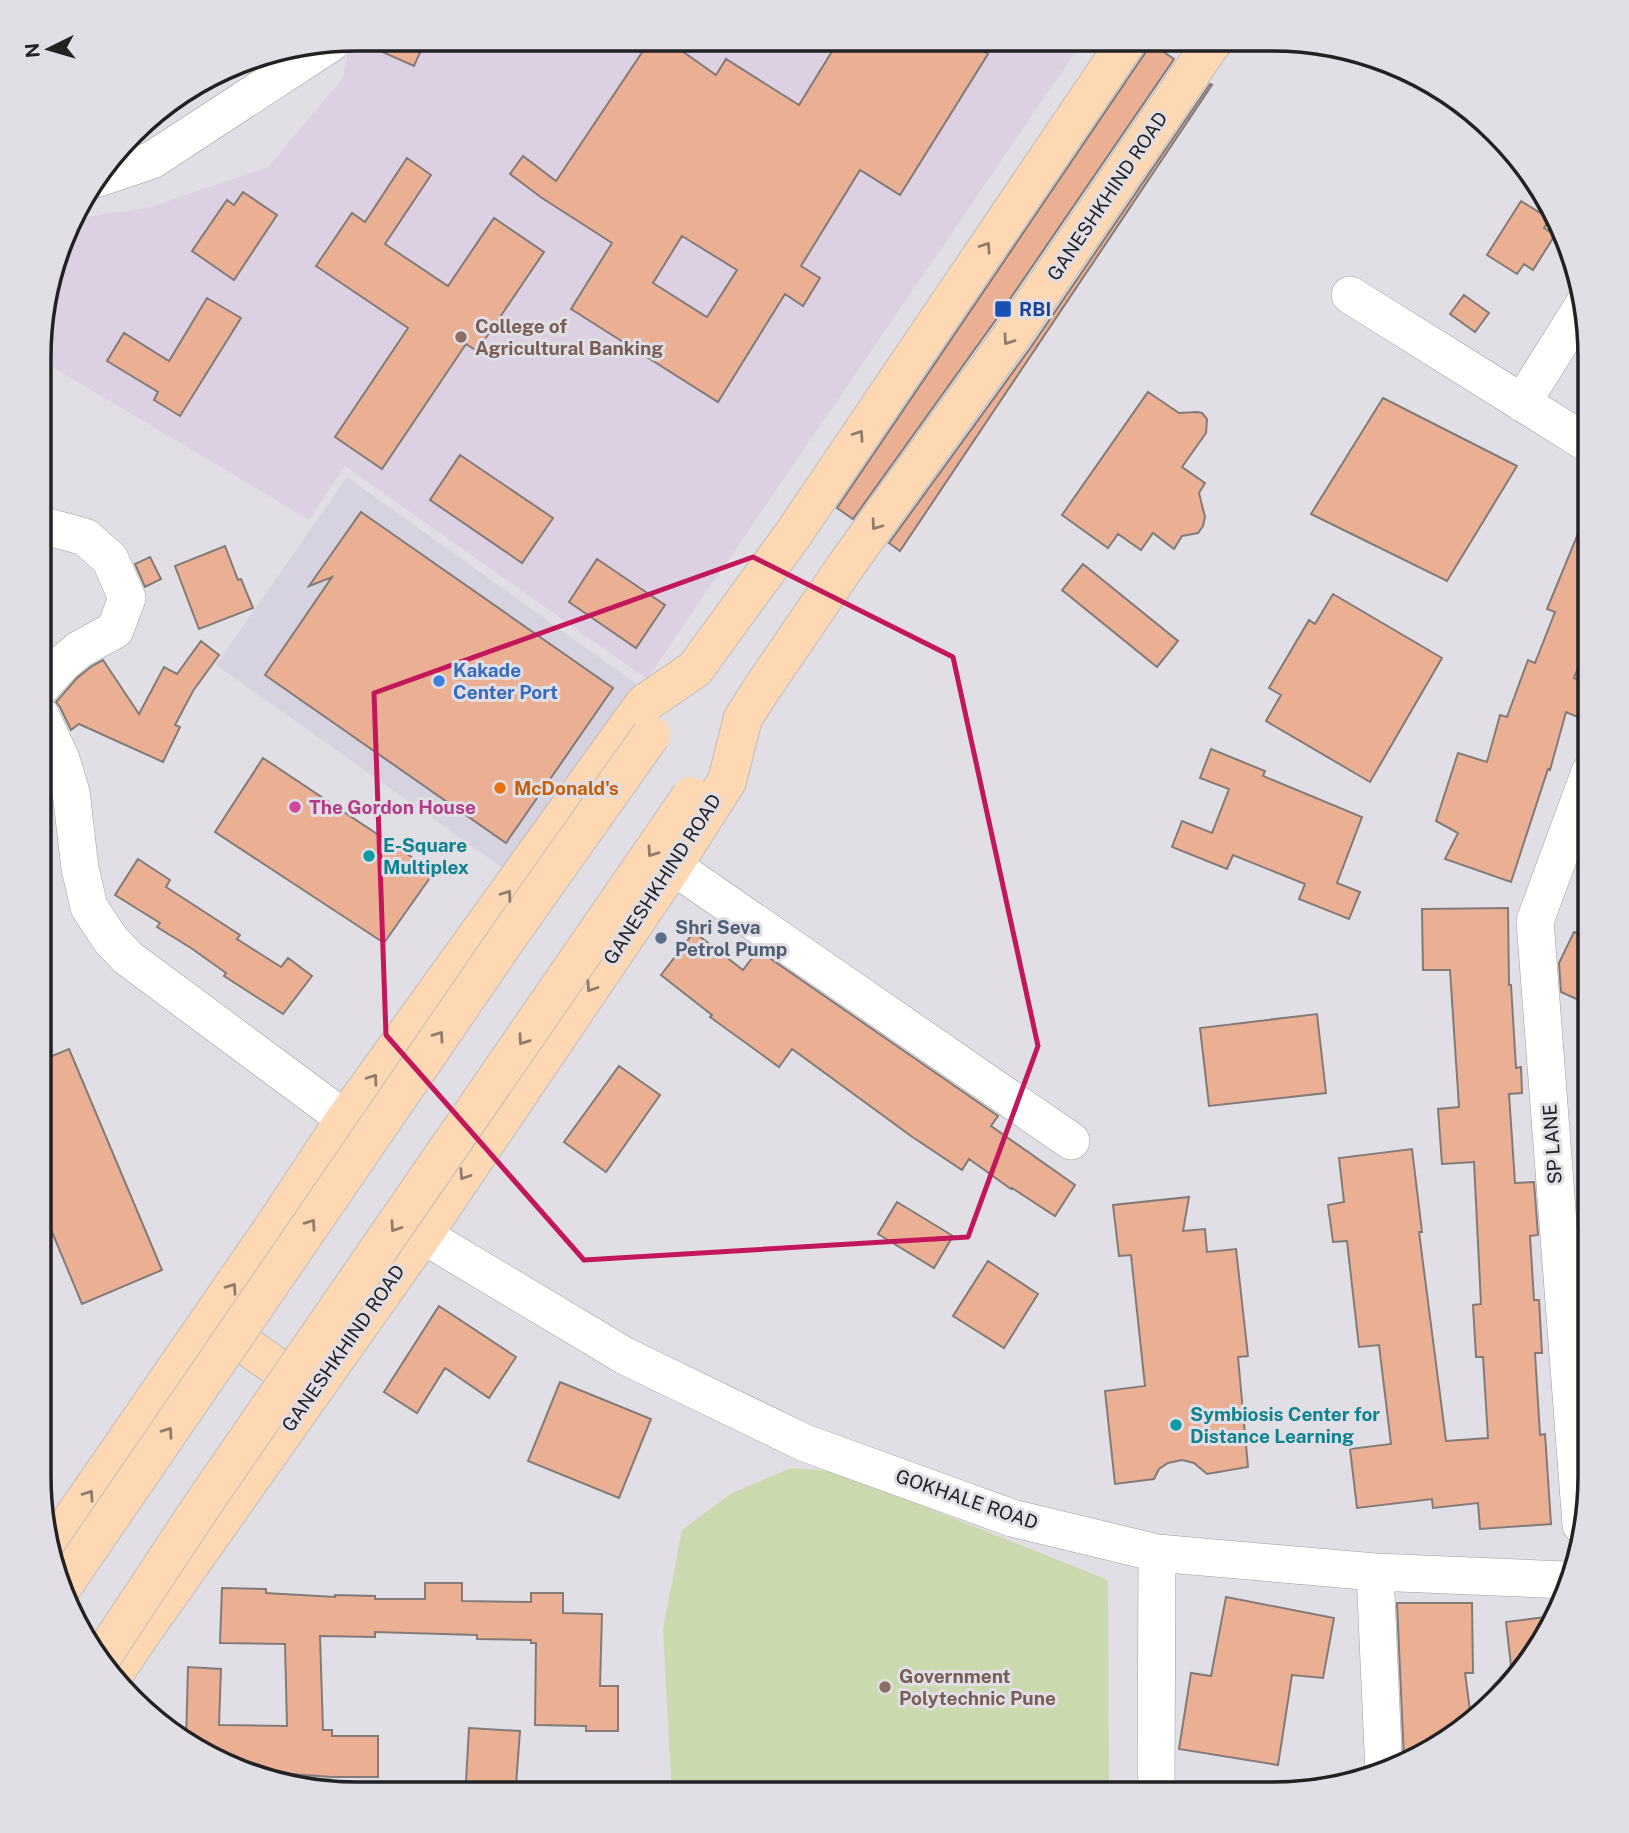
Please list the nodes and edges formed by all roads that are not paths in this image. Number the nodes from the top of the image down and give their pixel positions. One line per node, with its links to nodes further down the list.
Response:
1 (1120, 51): 10 (main road, one-way to 1)
2 (1206, 51): 12 (main road, GANESHKHIND ROAD, one-way to 12)
3 (316, 53): 4 (street)
4 (111, 174)
5 (1350, 295): 7 (street)
6 (1576, 317): 7 (street)
7 (1522, 402): 8 (street)
8 (1578, 437)
9 (51, 528): 11 (street)
10 (695, 669): 16 (main road, one-way to 10); 25 (main road, one-way to 10, bridge)
11 (51, 676)
12 (743, 718): 15 (main road, GANESHKHIND ROAD); 27 (main road, one-way to 27, bridge)
13 (51, 737): 16 (street)
14 (1578, 805): 21 (street, SP LANE)
15 (673, 866): 17 (street); 18 (main road, GANESHKHIND ROAD, one-way to 18)
16 (345, 1119): 19 (main road, one-way to 16)
17 (1071, 1141)
18 (423, 1235): 20 (main road, GANESHKHIND ROAD); 23 (street, GOKHALE ROAD)
19 (210, 1320): 20 (main road); 22 (main road, one-way to 19)
20 (312, 1392): 28 (main road, GANESHKHIND ROAD)
21 (1578, 1486)
22 (58, 1540)
23 (1157, 1553): 24 (street, GOKHALE ROAD); 30 (street)
24 (1375, 1572): 26 (street, GOKHALE ROAD); 29 (street)
25 (68, 1578)
26 (1560, 1580)
27 (106, 1651)
28 (118, 1668)
29 (1383, 1761)
30 (1156, 1782)

